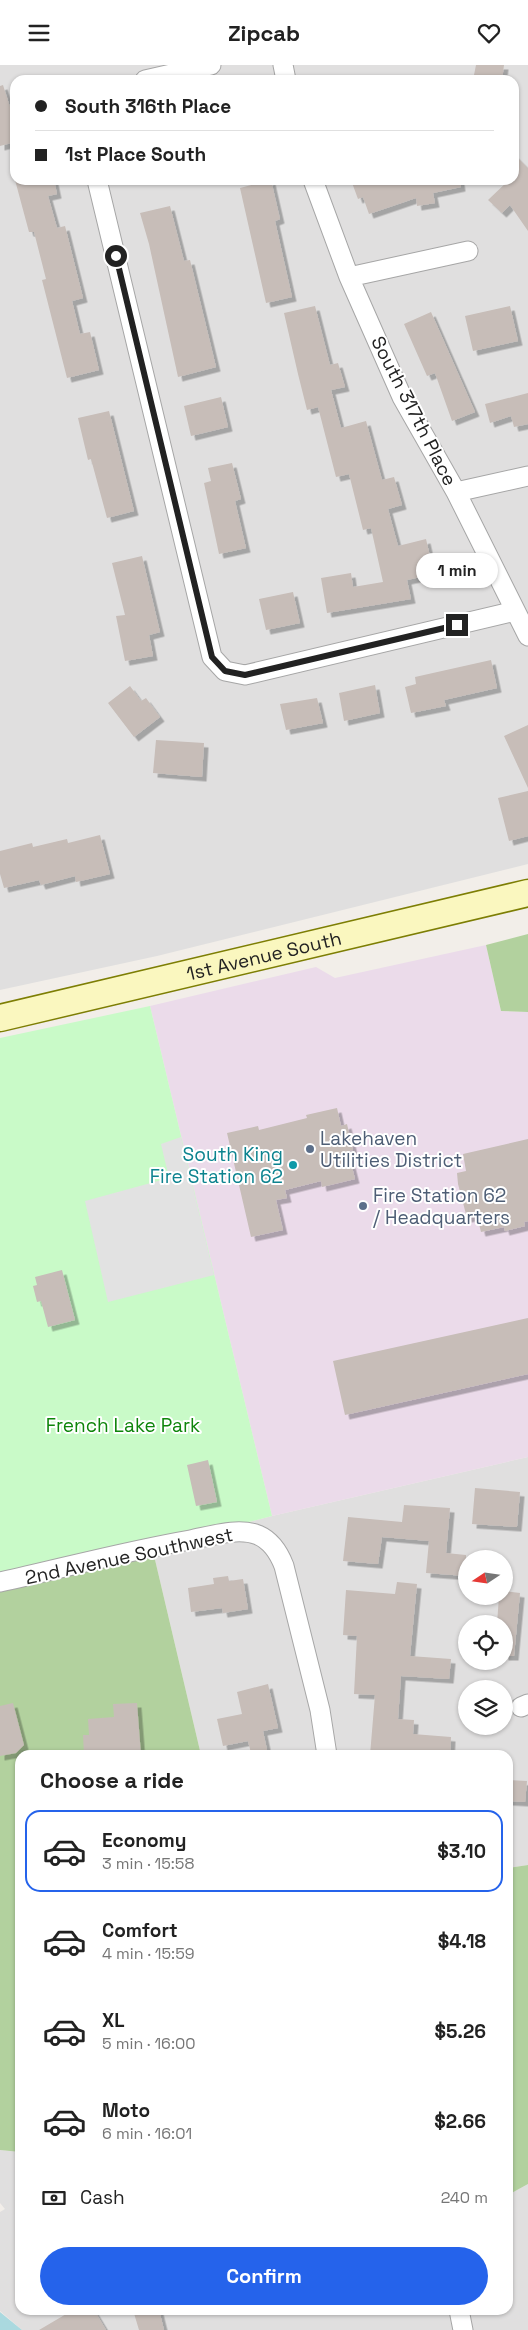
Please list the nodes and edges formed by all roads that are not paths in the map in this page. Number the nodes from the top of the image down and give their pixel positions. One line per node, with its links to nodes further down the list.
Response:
1 (211, 65): 2 (street)
2 (167, 75)
3 (99, 185): 9 (street)
4 (315, 185): 6 (street, South 317th Place)
5 (468, 251): 6 (street)
6 (349, 277): 8 (street, South 317th Place)
7 (528, 476): 8 (street)
8 (456, 492): 9 (street, South 317th Place)
9 (515, 611): 10 (street, South 317th Place)
10 (528, 636)
11 (528, 893): 12 (main road, 1st Avenue South)
12 (0, 1018)
13 (0, 1582): 14 (street, 2nd Avenue Southwest)
14 (326, 1750)
15 (460, 2315): 16 (street)
16 (464, 2330)

